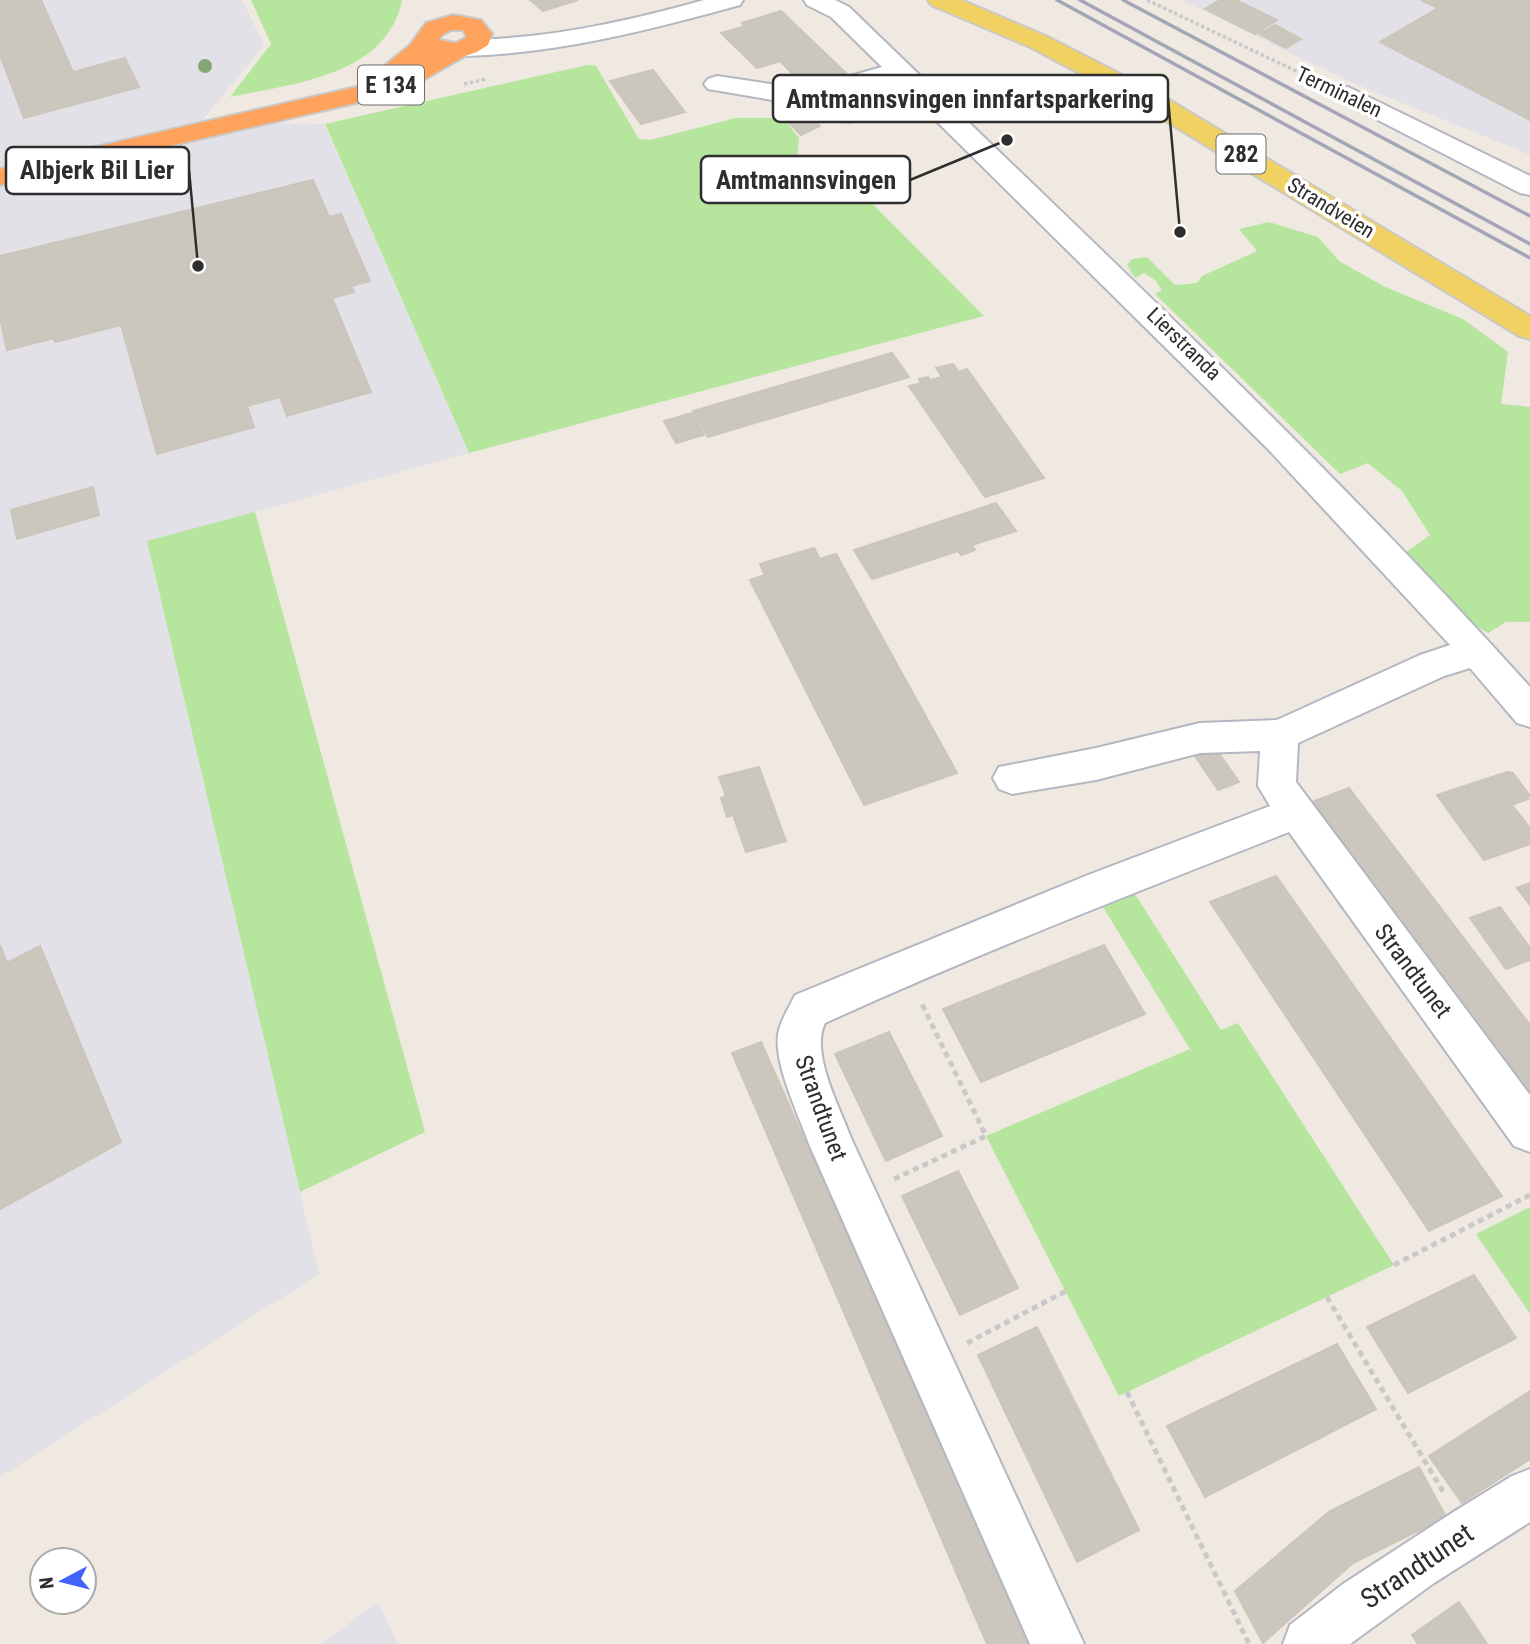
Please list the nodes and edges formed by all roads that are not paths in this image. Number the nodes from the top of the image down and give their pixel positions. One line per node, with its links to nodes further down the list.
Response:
1 (444, 0): 7 (highway)
2 (731, 0): 5 (street)
3 (816, 0): 8 (street, Lierstranda)
4 (940, 0): 14 (main road, Strandveien / 282)
5 (666, 7): 6 (street)
6 (467, 31): 7 (highway, E 134); 11 (highway, E 134)
7 (433, 33): 11 (highway, E 134)
8 (899, 70): 9 (street); 15 (street, Lierstranda)
9 (717, 84)
10 (1348, 95): 13 (street, Terminalen)
11 (319, 102): 12 (highway, E 134)
12 (0, 177)
13 (1530, 187)
14 (1530, 329)
15 (1478, 650): 16 (street, Lierstranda); 17 (street)
16 (1530, 712)
17 (1280, 735): 18 (street); 19 (street, Strandtunet)
18 (1012, 778)
19 (1294, 813): 20 (street, Strandtunet); 22 (street, Strandtunet)
20 (1530, 1130)
21 (1530, 1494): 23 (street, Strandtunet)
22 (1058, 1644)
23 (1309, 1644)

